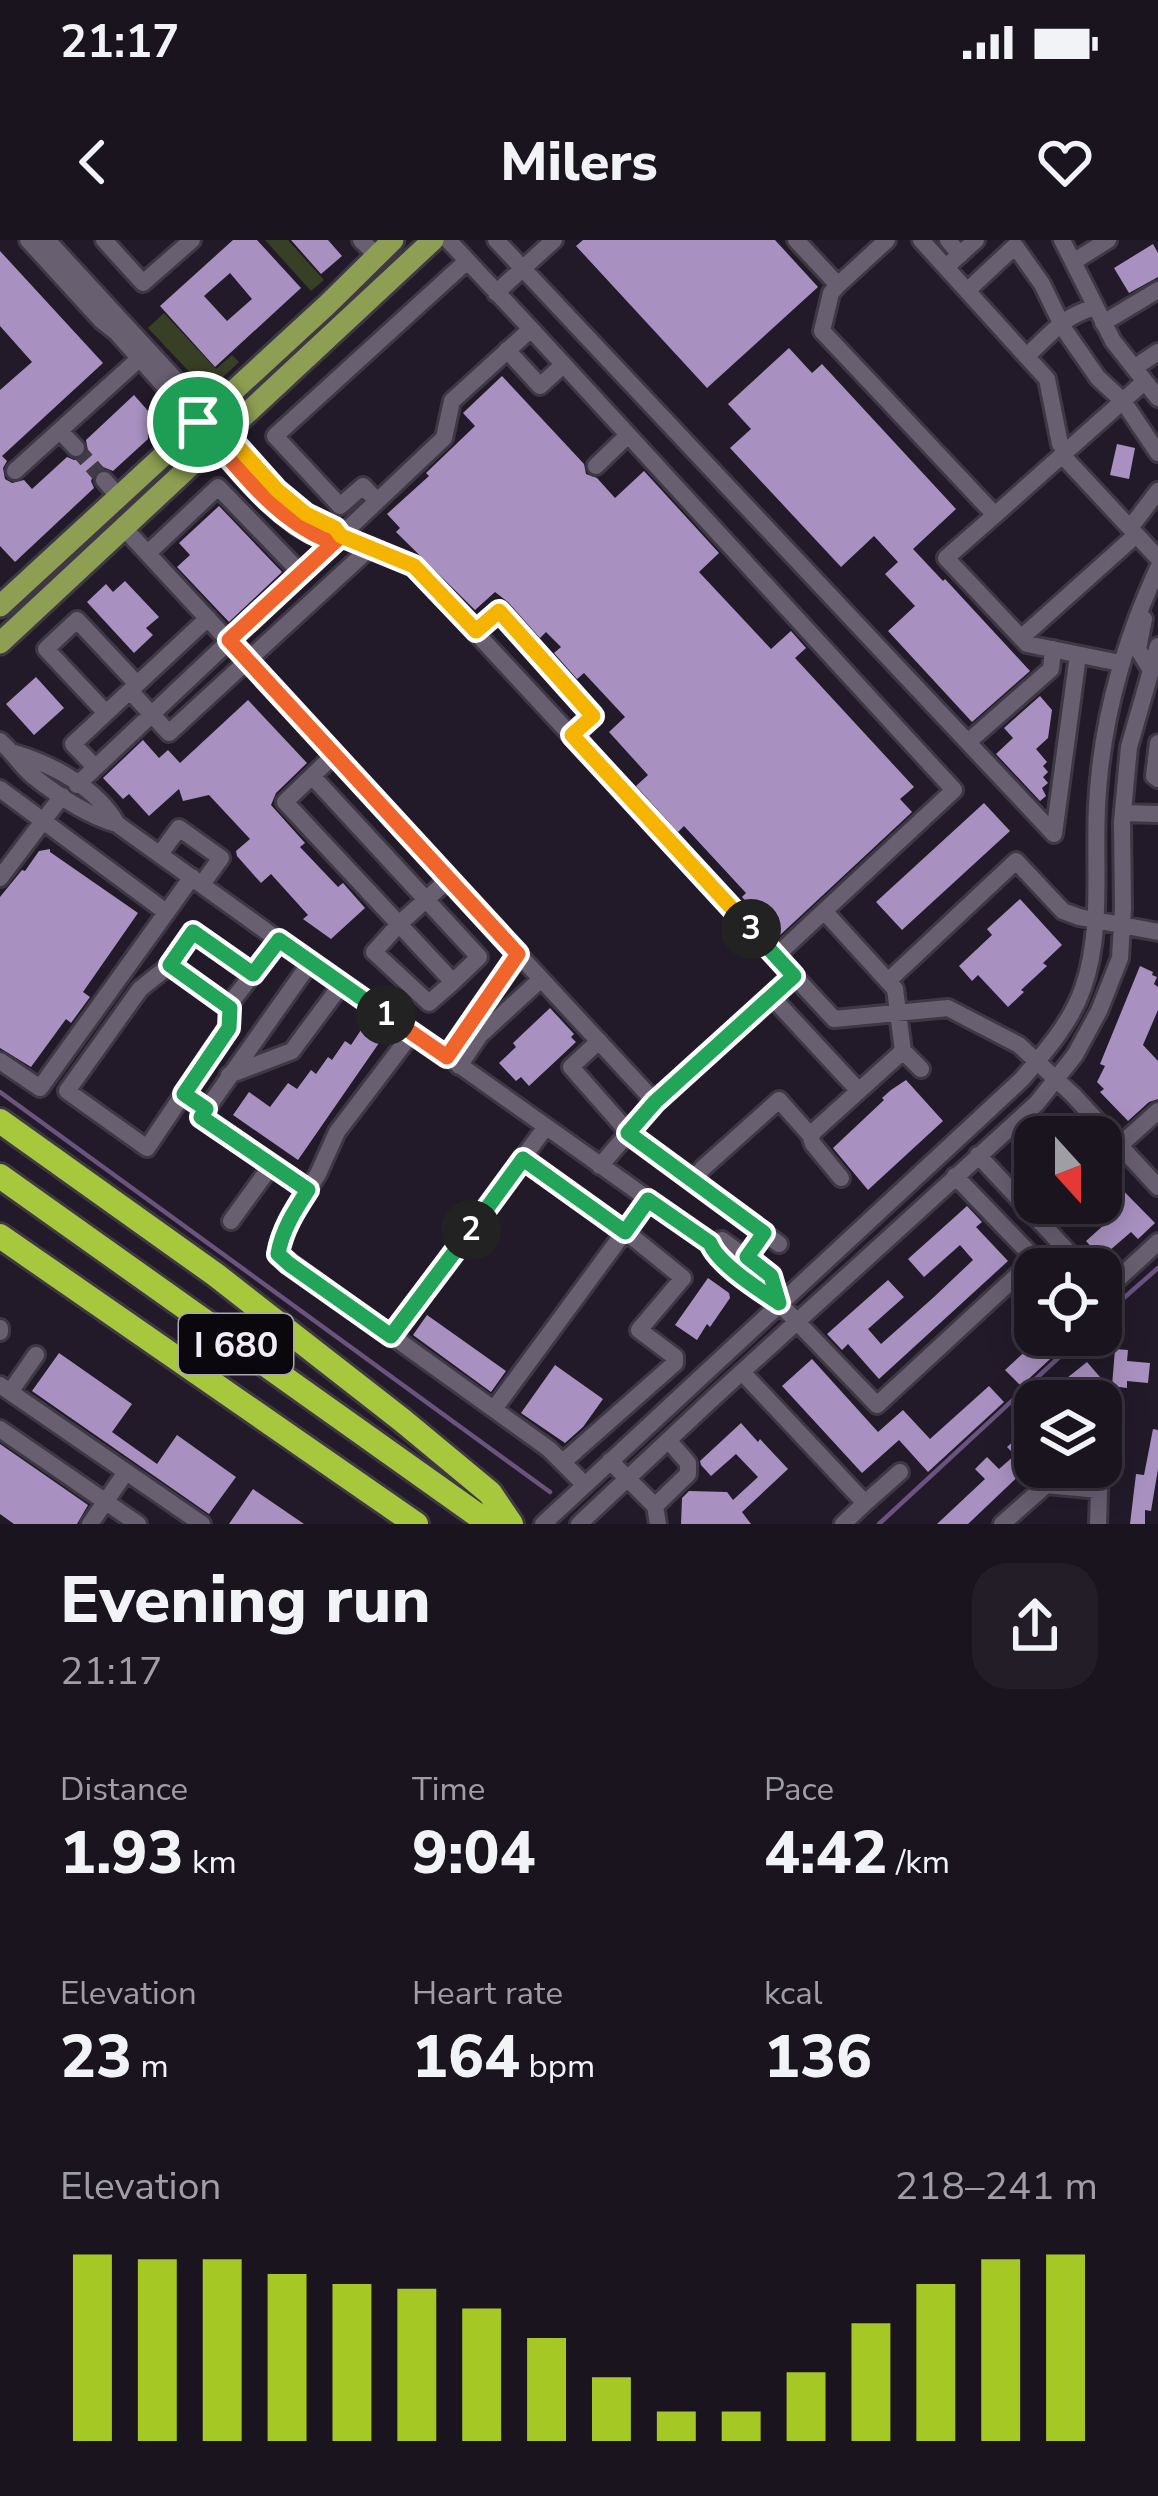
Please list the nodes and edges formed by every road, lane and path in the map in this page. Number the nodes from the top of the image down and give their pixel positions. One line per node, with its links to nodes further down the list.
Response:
1 (28, 240): 30 (street)
2 (47, 240): 35 (street)
3 (104, 240): 4 (street)
4 (192, 240)
5 (433, 240): 38 (main road)
6 (448, 240): 19 (street)
7 (497, 240): 19 (street); 20 (street)
8 (554, 240): 20 (street)
9 (796, 240): 21 (street)
10 (887, 240): 21 (street)
11 (921, 240): 17 (street)
12 (976, 240): 17 (street)
13 (1062, 240): 18 (street)
14 (1108, 240): 18 (street)
15 (1016, 243): 23 (street); 26 (street)
16 (377, 245): 35 (main road)
17 (951, 254): 23 (street)
18 (1073, 262): 25 (street)
19 (469, 263): 24 (street); 45 (street)
20 (523, 269): 24 (street); 72 (street)
21 (838, 285): 46 (street)
22 (1158, 290): 25 (street)
23 (967, 291): 31 (street)
24 (496, 293): 27 (street)
25 (1099, 315): 26 (street); 33 (street)
26 (1064, 328): 31 (street); 34 (street)
27 (531, 329): 28 (street); 32 (street)
28 (507, 350): 32 (street); 45 (street)
29 (1158, 352): 33 (street)
30 (140, 358): 35 (street); 36 (street)
31 (1029, 358): 40 (street)
32 (563, 364): 37 (street)
33 (1150, 388): 34 (street)
34 (1123, 401): 40 (street); 41 (street)
35 (203, 418): 38 (street); 56 (main road)
36 (60, 430): 39 (street); 43 (street)
37 (628, 435): 42 (street); 90 (street)
38 (220, 437): 47 (main road); 49 (street)
39 (76, 448)
40 (1064, 453): 46 (street); 48 (street)
41 (1158, 453)
42 (596, 466)
43 (15, 471)
44 (1158, 491): 48 (street)
45 (377, 501): 49 (street)
46 (994, 515): 59 (street)
47 (123, 527): 51 (street); 61 (main road)
48 (1133, 531): 52 (street); 59 (street)
49 (341, 536): 50 (street); 54 (street)
50 (371, 547): 58 (street); 65 (street)
51 (148, 553): 54 (street); 57 (street)
52 (1158, 558)
53 (1158, 568): 55 (street)
54 (300, 572): 60 (street)
55 (1146, 594): 66 (street); 67 (street)
56 (0, 606)
57 (208, 618): 60 (street); 68 (street)
58 (476, 631): 71 (street); 71 (street)
59 (1021, 638): 63 (street)
60 (229, 640): 65 (street); 70 (street)
61 (0, 643)
62 (1158, 646): 67 (street)
63 (1053, 649): 64 (street); 72 (street)
64 (1078, 655): 66 (street); 72 (street)
65 (248, 661): 70 (street); 75 (street)
66 (1120, 663): 92 (street)
67 (1154, 670): 78 (street)
68 (133, 688): 69 (street); 69 (street); 70 (street)
69 (106, 713): 76 (street)
70 (151, 714): 76 (street)
71 (572, 735): 98 (street)
72 (968, 742)
73 (1158, 743): 79 (street)
74 (7, 747): 81 (street)
75 (334, 755): 77 (street); 87 (street)
76 (95, 767): 81 (street)
77 (312, 776): 89 (street); 93 (street)
78 (1126, 776): 79 (street); 82 (street)
79 (1156, 777)
80 (0, 789): 84 (street)
81 (69, 790): 84 (street); 85 (street)
82 (1123, 813): 83 (street); 94 (street)
83 (1158, 814)
84 (42, 820): 86 (street); 91 (street)
85 (160, 854): 88 (street); 88 (street)
86 (0, 878)
87 (448, 879): 89 (street); 97 (street)
88 (197, 881): 91 (street); 96 (street)
89 (426, 899): 93 (street); 105 (street)
90 (824, 911): 98 (street); 104 (street)
91 (166, 912): 113 (street)
92 (1094, 920): 94 (street); 104 (street); 115 (street)
93 (399, 924): 105 (street); 105 (street)
94 (1122, 926): 95 (street); 118 (street)
95 (1158, 932)
96 (279, 940): 99 (street); 101 (street)
97 (518, 954): 103 (street); 114 (street)
98 (776, 956): 102 (street)
99 (310, 963): 106 (street); 117 (street)
100 (170, 965): 101 (street); 108 (street); 120 (street)
101 (253, 974): 108 (street)
102 (794, 976): 107 (street); 109 (street)
103 (541, 979): 111 (street); 114 (street)
104 (888, 981): 109 (street)
105 (453, 982)
106 (341, 986): 110 (street); 117 (street)
107 (771, 996): 119 (street); 121 (street)
108 (229, 1005): 120 (street)
109 (898, 1013): 112 (street); 115 (street)
110 (413, 1032): 114 (street); 141 (street)
111 (598, 1042): 121 (street); 127 (street)
112 (903, 1052): 116 (street); 119 (street)
113 (0, 1061)
114 (453, 1061): 126 (street)
115 (1037, 1062): 118 (street); 154 (street)
116 (922, 1070)
117 (229, 1075): 122 (street)
118 (1056, 1079): 124 (street); 131 (street)
119 (859, 1091): 129 (street)
120 (184, 1094): 122 (street)
121 (655, 1102): 127 (street)
122 (206, 1109): 133 (street)
123 (1158, 1111): 128 (street)
124 (1088, 1116)
125 (0, 1121): 174 (highway)
126 (545, 1128): 132 (street); 134 (street)
127 (628, 1133): 134 (street); 138 (street)
128 (1122, 1134)
129 (810, 1135): 137 (street); 138 (street)
130 (1122, 1152): 139 (street)
131 (978, 1155): 136 (street); 140 (street)
132 (523, 1159): 145 (street); 156 (street)
133 (272, 1166): 141 (street); 143 (street)
134 (600, 1166): 142 (street)
135 (0, 1176): 174 (highway, I 680)
136 (955, 1176): 155 (street); 155 (street)
137 (841, 1178)
138 (693, 1181): 146 (street)
139 (1158, 1187)
140 (1014, 1189)
141 (308, 1190): 156 (street)
142 (648, 1200): 145 (street); 149 (street)
143 (231, 1221)
144 (1047, 1224): 151 (street)
145 (625, 1232): 159 (street); 162 (street)
146 (764, 1233): 150 (street); 152 (street)
147 (0, 1236): 179 (highway, I 680)
148 (1158, 1242): 153 (street)
149 (710, 1243): 152 (street); 154 (street)
150 (779, 1244)
151 (1067, 1248)
152 (747, 1257): 154 (street)
153 (1122, 1276)
154 (779, 1303): 155 (street); 161 (street)
155 (796, 1322): 158 (street)
156 (391, 1336): 162 (street)
157 (36, 1355): 160 (street)
158 (742, 1372): 164 (street); 173 (street)
159 (662, 1376): 161 (street); 166 (street)
160 (5, 1389): 167 (street)
161 (682, 1394): 165 (street)
162 (494, 1408): 166 (street)
163 (0, 1429): 172 (street)
164 (669, 1441): 169 (street); 175 (street)
165 (610, 1461): 169 (street); 170 (street)
166 (563, 1462): 170 (street)
167 (126, 1472): 172 (street); 178 (street)
168 (900, 1472): 173 (street)
169 (628, 1479): 175 (street); 182 (street)
170 (584, 1485): 181 (street)
171 (1099, 1490): 184 (street); 185 (street)
172 (106, 1502): 176 (street); 177 (street)
173 (865, 1504): 183 (street)
174 (484, 1510): 180 (highway)
175 (657, 1515)
176 (90, 1524)
177 (138, 1524)
178 (202, 1524)
179 (416, 1524)
180 (511, 1524)
181 (543, 1524)
182 (579, 1524)
183 (843, 1524)
184 (1002, 1524)
185 (1098, 1524)

